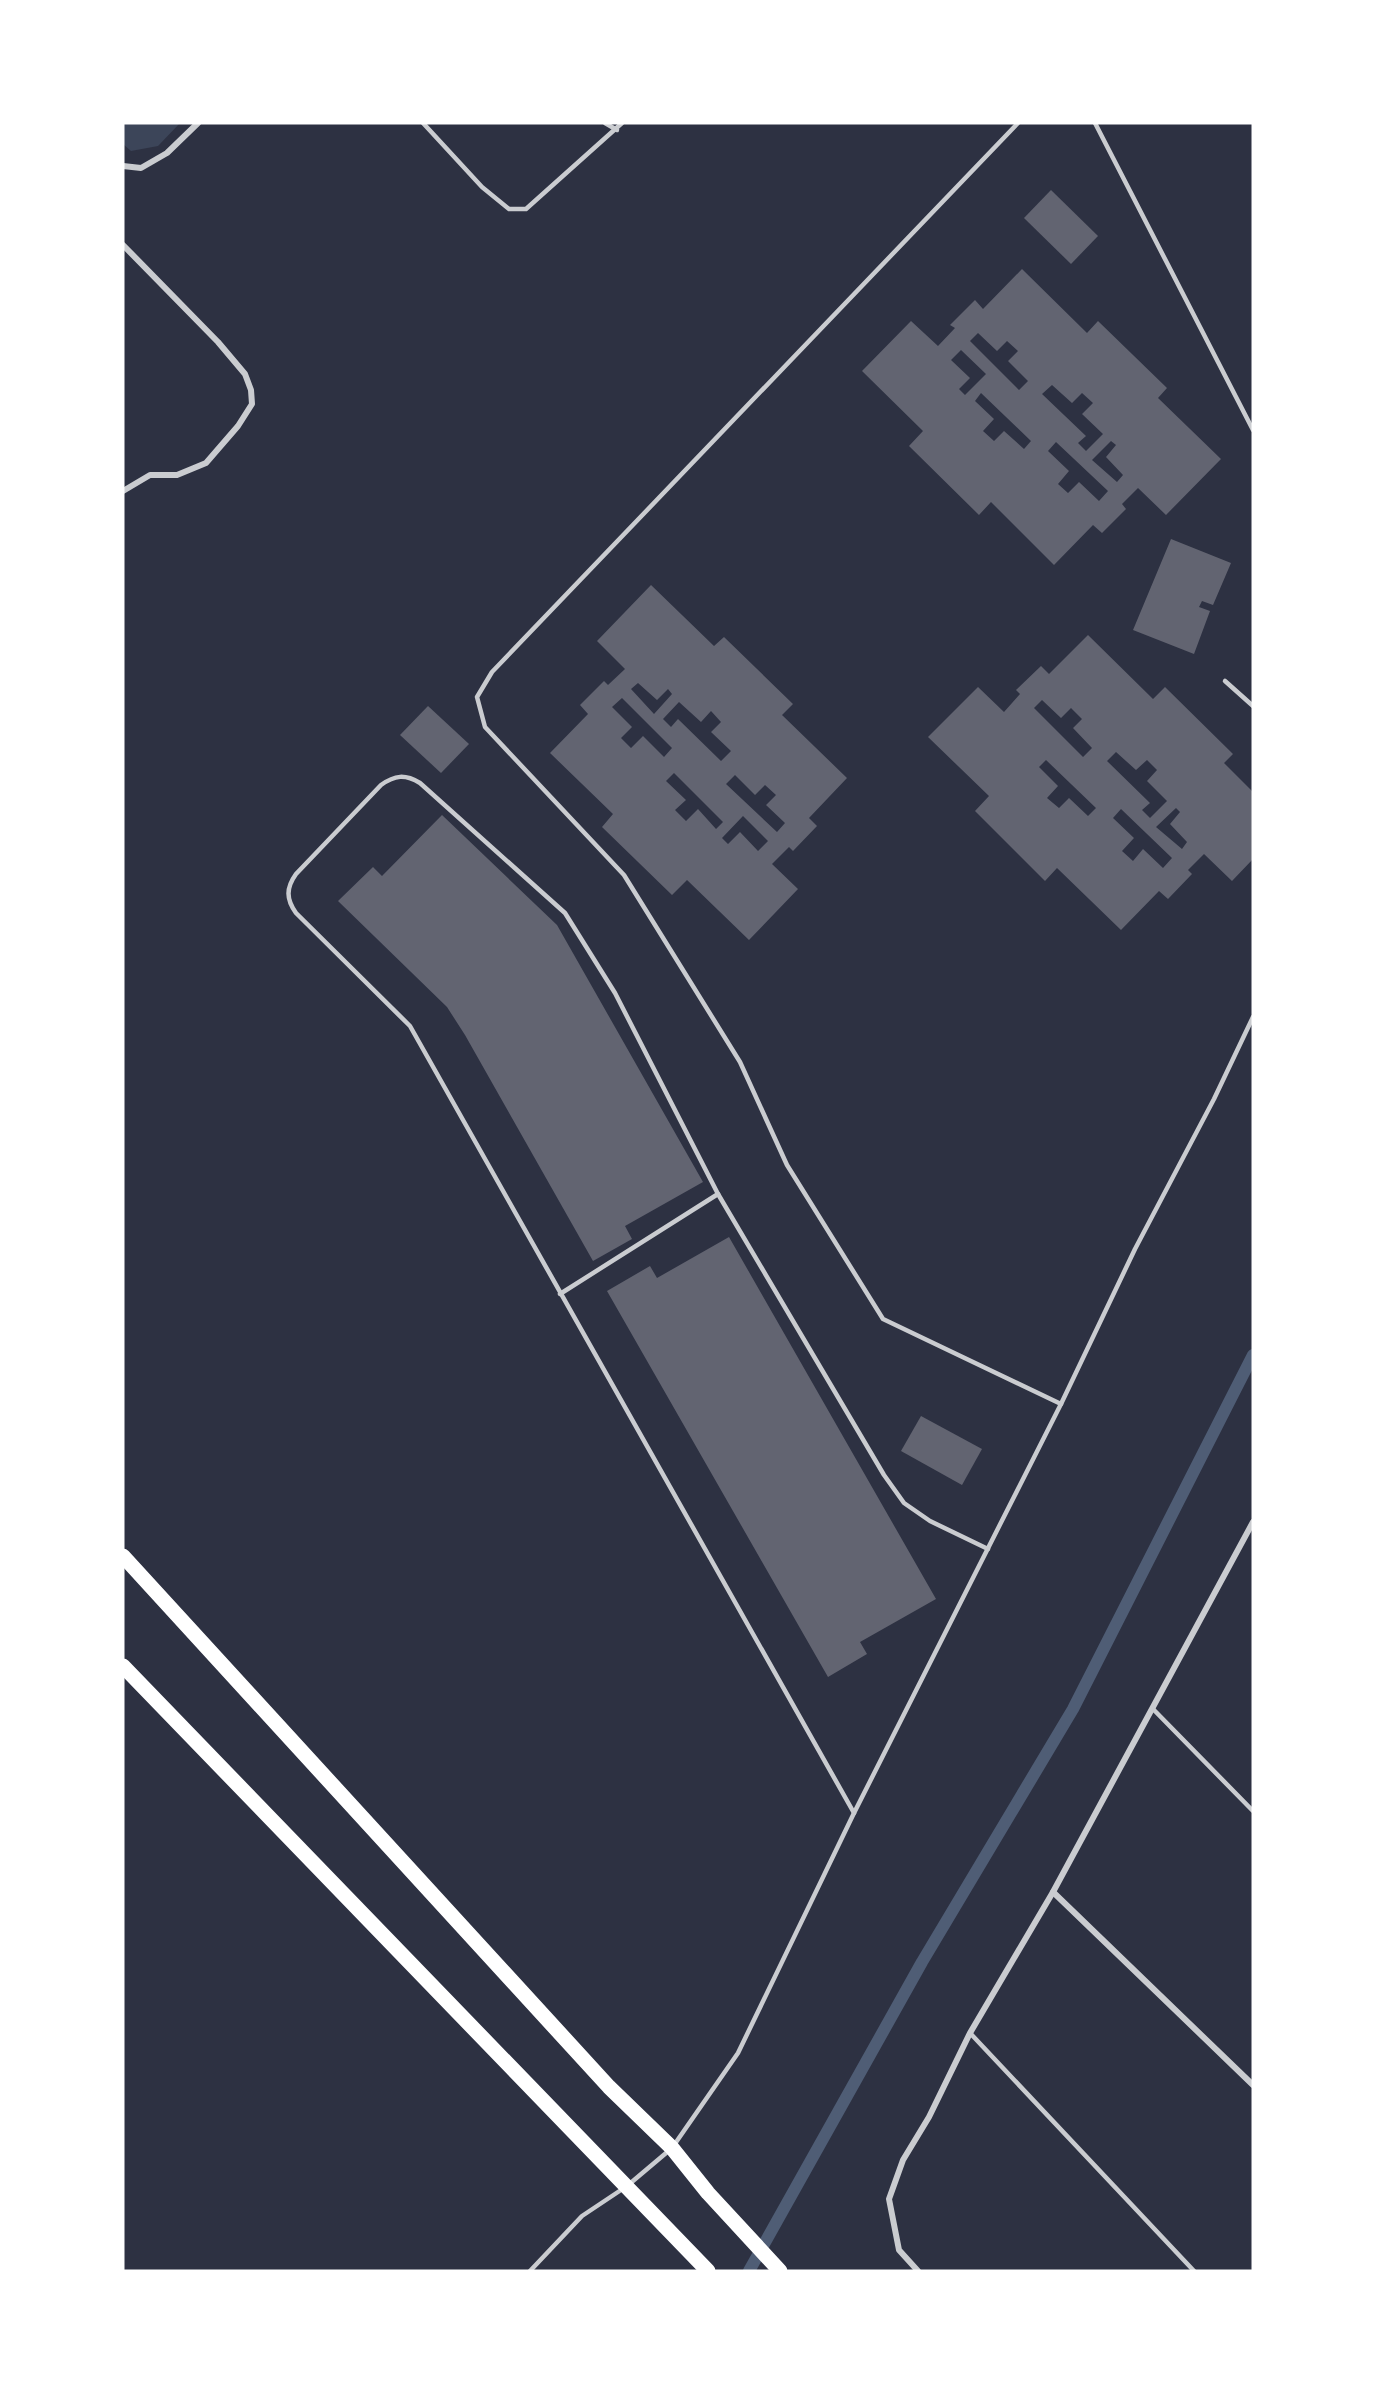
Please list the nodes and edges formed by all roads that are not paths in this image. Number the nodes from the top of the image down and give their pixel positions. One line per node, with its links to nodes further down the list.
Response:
1 (198, 123): 8 (street)
2 (423, 123): 7 (lane)
3 (605, 123): 7 (lane)
4 (622, 123): 7 (lane)
5 (1018, 123): 17 (lane)
6 (1095, 123): 10 (lane)
7 (617, 130)
8 (123, 166)
9 (123, 245): 11 (street)
10 (1253, 430)
11 (123, 491)
12 (1225, 681): 13 (lane)
13 (1253, 706)
14 (1253, 1017): 17 (lane)
15 (718, 1194): 16 (lane); 16 (lane); 19 (lane)
16 (560, 1294): 24 (lane)
17 (1061, 1404): 19 (lane)
18 (1252, 1528): 22 (street)
19 (988, 1549): 24 (lane)
20 (123, 1556): 28 (main road)
21 (123, 1666): 29 (main road)
22 (1153, 1709): 23 (lane); 25 (street)
23 (1253, 1811)
24 (854, 1813): 28 (lane)
25 (1053, 1892): 26 (street); 27 (street)
26 (970, 2033): 33 (street); 34 (lane)
27 (1253, 2085)
28 (672, 2148): 29 (lane); 32 (main road)
29 (627, 2186): 30 (lane); 31 (main road)
30 (530, 2271)
31 (708, 2271)
32 (780, 2271)
33 (918, 2271)
34 (1194, 2271)

